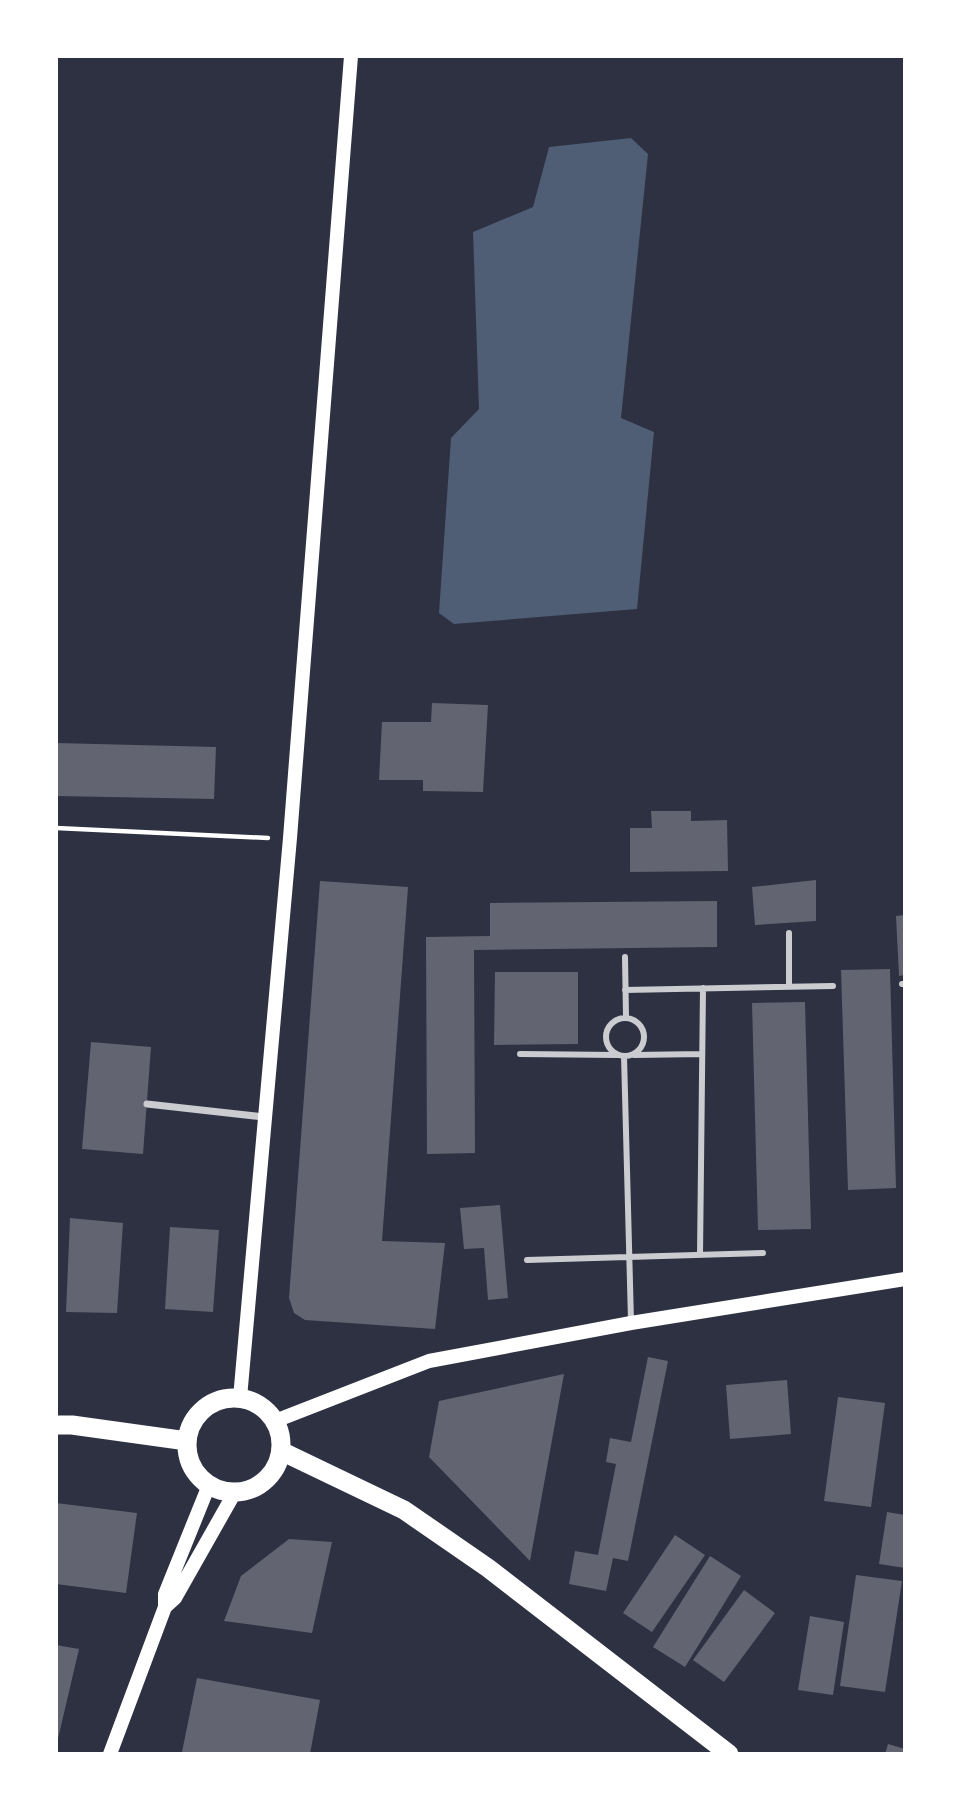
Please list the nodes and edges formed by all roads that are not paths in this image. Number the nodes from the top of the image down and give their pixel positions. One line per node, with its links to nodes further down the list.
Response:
1 (351, 56): 14 (main road)
2 (789, 933): 4 (street)
3 (625, 957): 7 (street)
4 (789, 986): 5 (street); 6 (street)
5 (833, 986)
6 (703, 988): 7 (street); 10 (street)
7 (625, 990): 8 (street)
8 (626, 1017): 11 (street); 12 (street)
9 (520, 1054): 12 (street)
10 (702, 1054): 11 (street); 16 (street)
11 (632, 1055): 12 (street)
12 (622, 1056): 17 (street)
13 (146, 1104): 14 (street)
14 (264, 1117): 21 (main road)
15 (764, 1253): 16 (street)
16 (700, 1255): 17 (street)
17 (630, 1257): 18 (street); 20 (street)
18 (527, 1260)
19 (905, 1279): 20 (main road)
20 (631, 1323): 22 (main road)
21 (240, 1398): 22 (highway); 24 (highway)
22 (275, 1420): 25 (highway)
23 (56, 1426): 24 (highway)
24 (187, 1441): 26 (highway)
25 (281, 1451): 27 (highway); 30 (highway)
26 (209, 1485): 27 (highway); 28 (main road)
27 (235, 1492): 28 (main road)
28 (165, 1607): 29 (main road)
29 (110, 1754)
30 (729, 1754)

